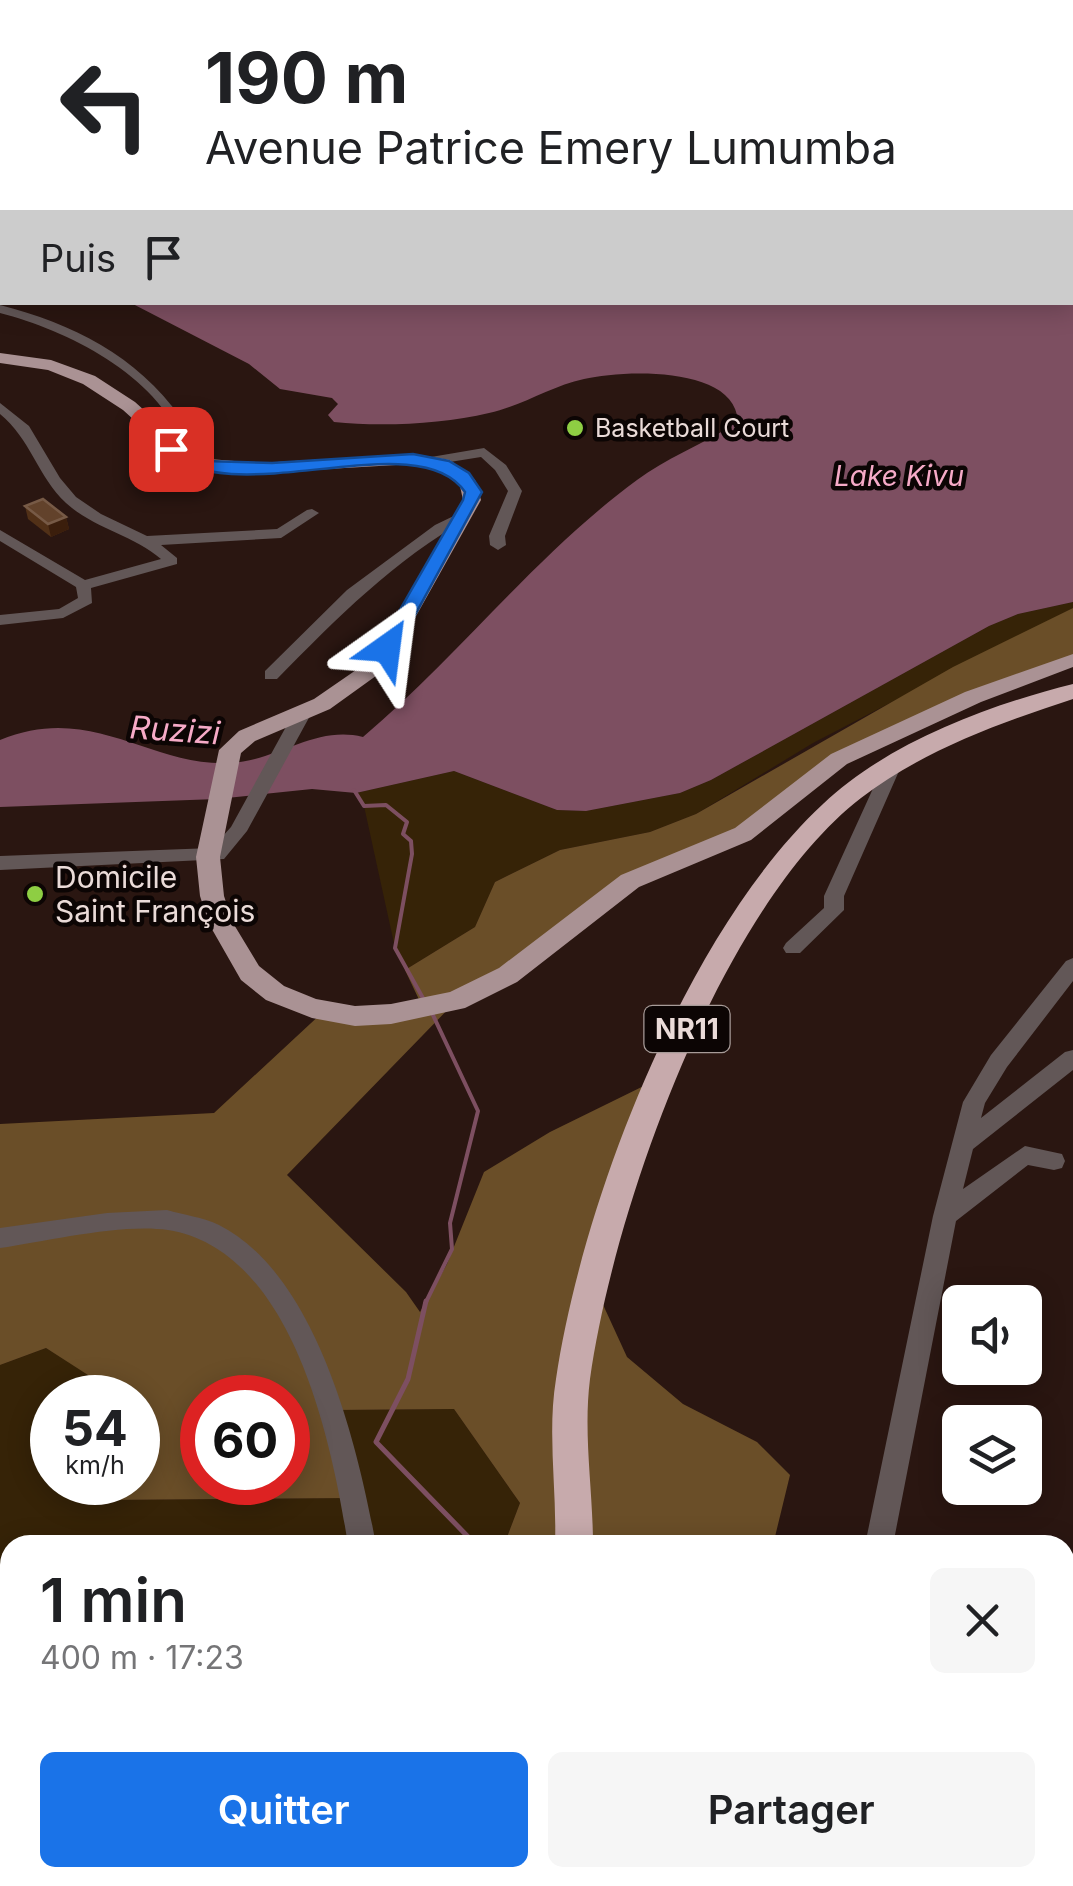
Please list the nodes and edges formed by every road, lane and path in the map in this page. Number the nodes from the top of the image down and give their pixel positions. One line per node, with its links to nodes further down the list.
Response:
1 (0, 309): 5 (street)
2 (0, 358): 5 (main road)
3 (0, 407): 9 (street)
4 (431, 461): 5 (main road); 7 (main road); 10 (street)
5 (192, 463)
6 (312, 513): 9 (street)
7 (464, 515): 14 (street); 16 (main road)
8 (0, 535): 11 (street)
9 (143, 541): 11 (street)
10 (498, 545)
11 (83, 586): 12 (street)
12 (0, 620)
13 (1073, 660): 18 (main road)
14 (271, 675)
15 (1073, 691): 17 (highway, NR11)
16 (302, 714): 18 (street); 18 (main road)
17 (890, 771): 20 (street); 28 (highway, NR11)
18 (208, 857): 19 (street)
19 (0, 863)
20 (793, 948)
21 (1073, 966): 23 (street)
22 (1073, 1058): 23 (street)
23 (960, 1146): 25 (street)
24 (1054, 1161): 25 (street)
25 (944, 1216): 29 (street)
26 (0, 1238): 27 (street)
27 (360, 1535)
28 (574, 1535)
29 (882, 1535)

